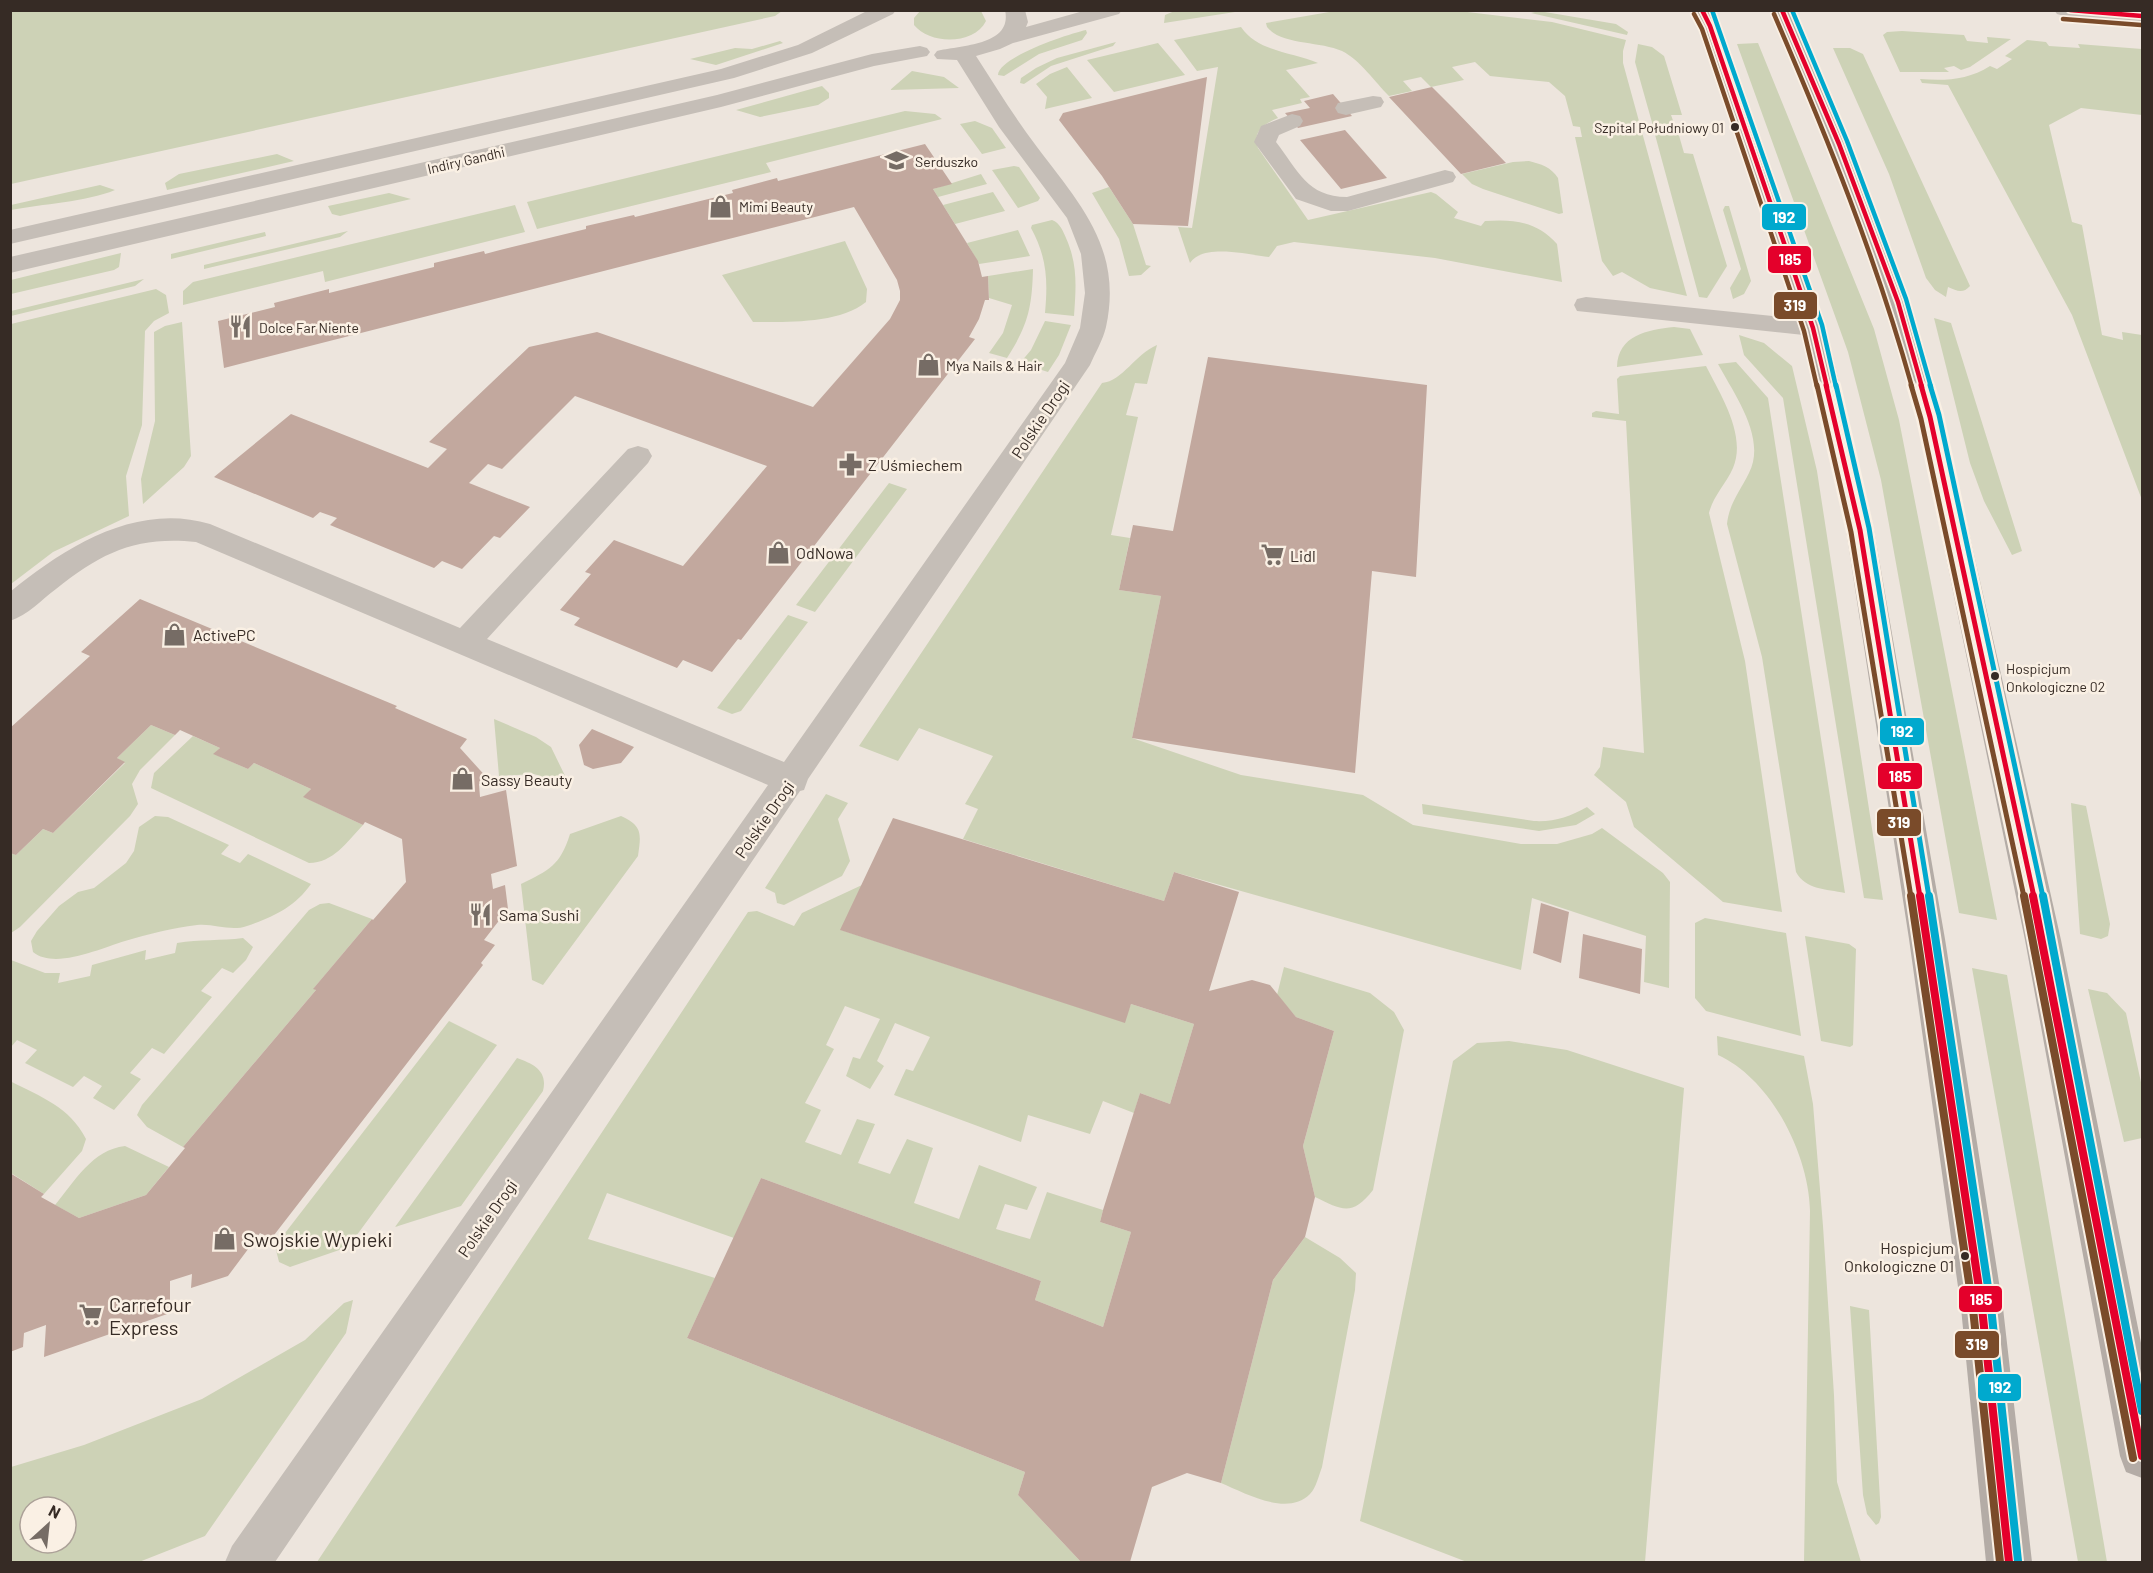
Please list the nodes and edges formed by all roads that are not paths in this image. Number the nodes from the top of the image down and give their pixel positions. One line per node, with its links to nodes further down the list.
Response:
1 (887, 10): 9 (street); 15 (street, Indiry Gandhi)
2 (1015, 10): 8 (street)
3 (1112, 10): 8 (street)
4 (1702, 10): 18 (main road)
5 (1782, 10): 23 (main road)
6 (2064, 10): 7 (street)
7 (2142, 16)
8 (1007, 38): 10 (street)
9 (920, 52): 10 (street); 16 (street, Indiry Gandhi)
10 (964, 54): 22 (street, Polskie Drogi)
11 (1373, 102): 12 (street)
12 (1346, 108)
13 (1292, 121): 14 (street)
14 (1445, 177)
15 (10, 237)
16 (10, 265)
17 (1586, 305): 18 (street)
18 (1812, 328): 25 (main road)
19 (638, 456): 21 (street)
20 (10, 609): 21 (street)
21 (464, 643): 22 (street)
22 (792, 780): 24 (street, Polskie Drogi)
23 (2142, 1455)
24 (248, 1563)
25 (2009, 1563)

